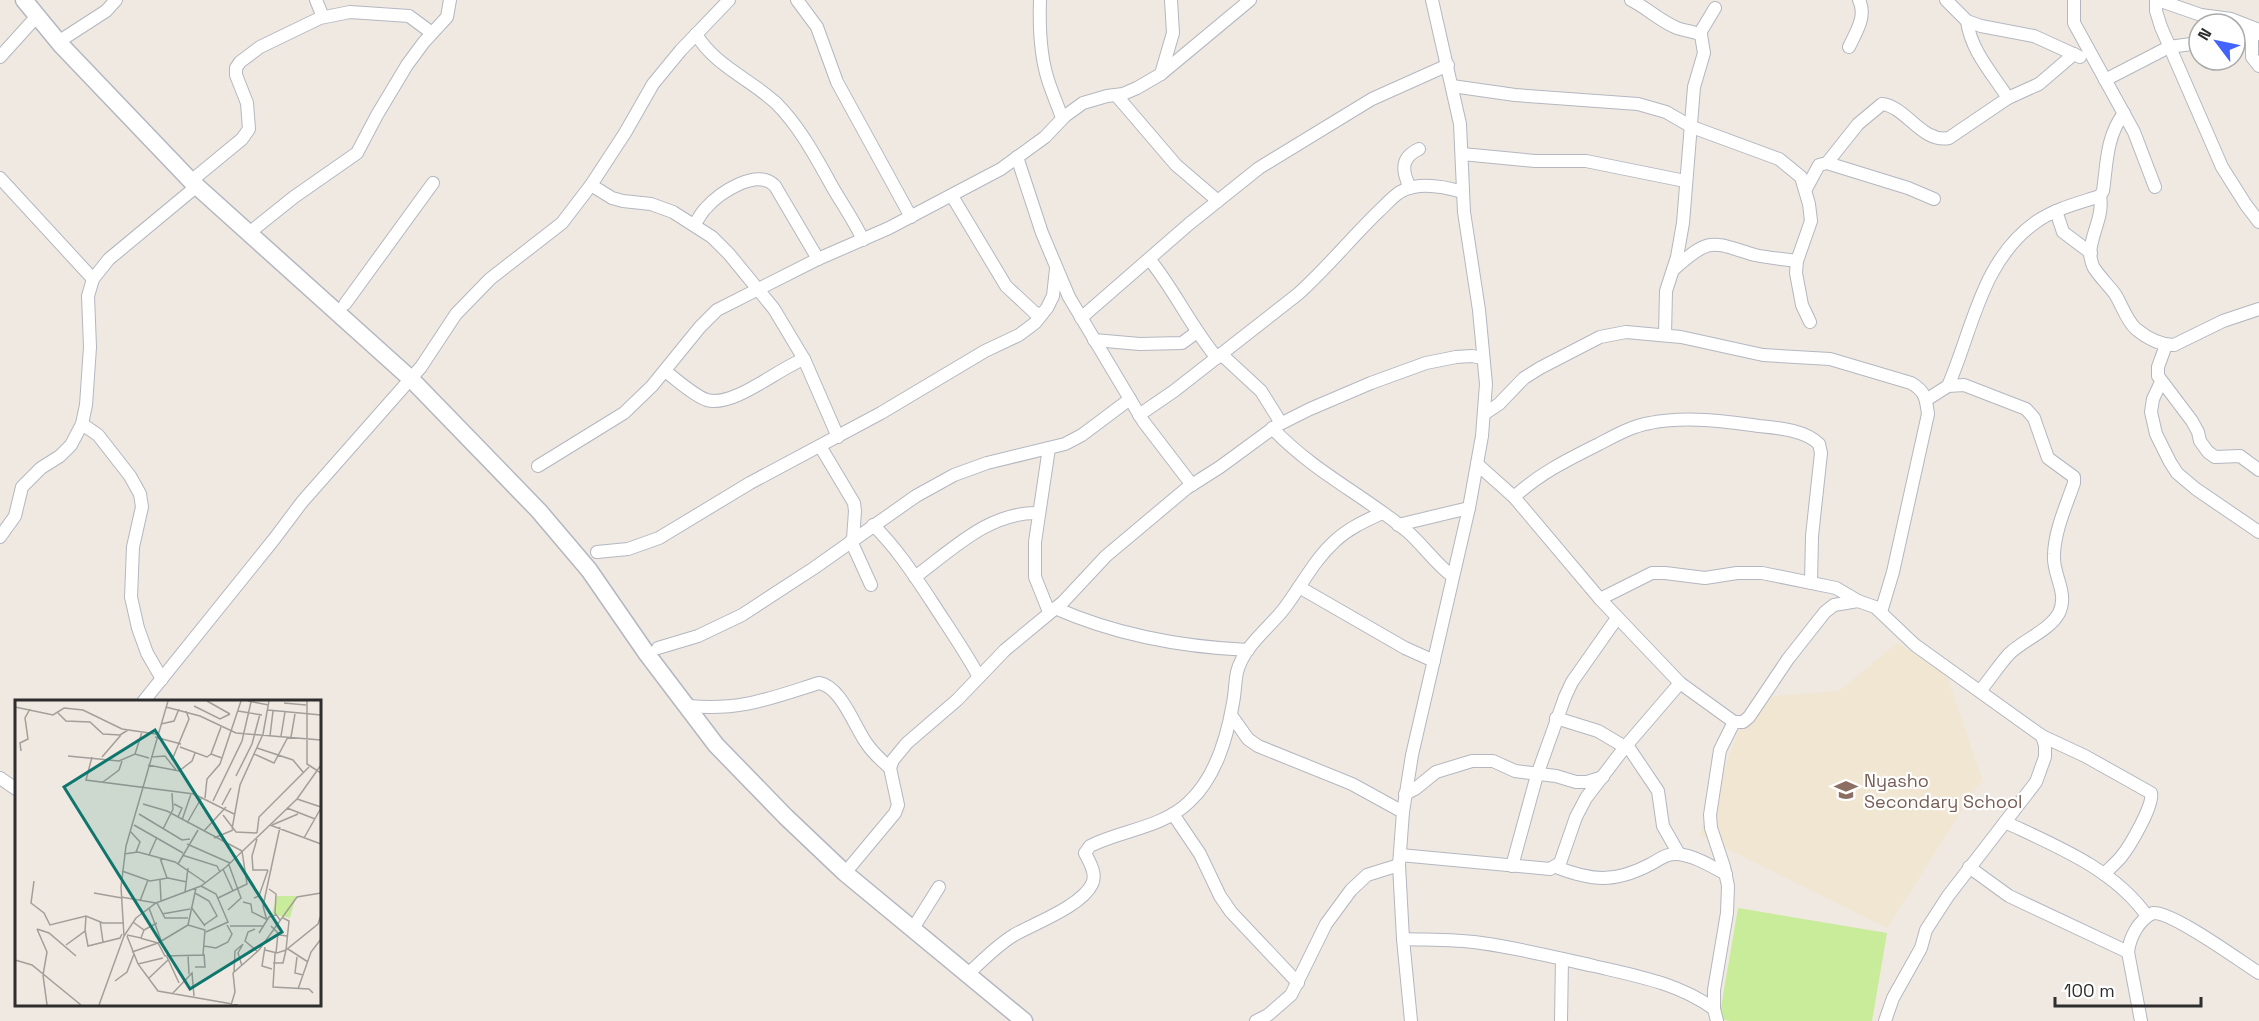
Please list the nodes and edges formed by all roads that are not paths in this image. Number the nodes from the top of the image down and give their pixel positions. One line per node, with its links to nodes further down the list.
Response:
1 (24, 0): 17 (main road)
2 (116, 0): 24 (street)
3 (316, 0): 18 (street)
4 (450, 0): 20 (street)
5 (729, 0): 22 (street)
6 (797, 0): 59 (street)
7 (1040, 0): 39 (street)
8 (1171, 0): 33 (street)
9 (1250, 0): 33 (street)
10 (1432, 0): 31 (street)
11 (1631, 0): 23 (street)
12 (1859, 0): 26 (street)
13 (1946, 0): 19 (street)
14 (2074, 0): 30 (street)
15 (2157, 0): 21 (street); 27 (street)
16 (1715, 8): 23 (street)
17 (37, 16): 24 (main road); 29 (street)
18 (323, 17): 20 (street); 47 (street)
19 (1967, 21): 28 (street); 37 (street)
20 (432, 33): 62 (street)
21 (2256, 33): 32 (street)
22 (696, 34): 49 (street); 63 (street)
23 (1701, 35): 40 (street)
24 (58, 42): 47 (main road)
25 (2187, 45): 27 (street)
26 (1849, 47)
27 (2169, 47): 34 (street); 60 (street)
28 (2074, 54): 30 (street); 37 (street)
29 (0, 57)
30 (2095, 63): 34 (street)
31 (1448, 65): 35 (street); 57 (street)
32 (2259, 66)
33 (1161, 74): 36 (street)
34 (2105, 80): 38 (street)
35 (1452, 86): 40 (street); 42 (street)
36 (1116, 95): 39 (street); 57 (street)
37 (2008, 98): 44 (street)
38 (2124, 113): 50 (street); 55 (street)
39 (1062, 118): 43 (street)
40 (1692, 127): 46 (street); 52 (street)
41 (1419, 149): 51 (street)
42 (1462, 154): 46 (street); 53 (street)
43 (1017, 157): 54 (street); 68 (street)
44 (1827, 163): 52 (street); 56 (street)
45 (0, 178): 70 (street)
46 (1685, 181): 69 (street)
47 (194, 183): 62 (main road); 70 (street)
48 (433, 183): 72 (street)
49 (591, 185): 61 (street); 85 (street)
50 (2155, 187)
51 (1410, 188): 53 (street); 81 (street)
52 (1806, 189): 67 (street)
53 (1463, 192): 83 (street)
54 (952, 196): 59 (street); 74 (street)
55 (2100, 196): 58 (street); 64 (street)
56 (1934, 200)
57 (1218, 201): 66 (street)
58 (2056, 211): 64 (street); 87 (street)
59 (911, 217): 63 (street)
60 (2257, 217)
61 (694, 225): 65 (street); 71 (street)
62 (249, 233): 85 (main road)
63 (863, 240): 65 (street)
64 (2091, 253): 80 (street)
65 (818, 259): 71 (street)
66 (1150, 260): 75 (street); 77 (street)
67 (1797, 261): 69 (street); 76 (street)
68 (1056, 269): 74 (street); 75 (street)
69 (1672, 270): 78 (street)
70 (93, 279): 92 (street)
71 (756, 290): 82 (street); 84 (street)
72 (345, 304)
73 (2259, 309): 80 (street)
74 (1042, 314): 94 (street)
75 (1081, 318): 79 (street)
76 (1810, 322)
77 (1197, 332): 79 (street); 81 (street)
78 (1665, 335): 89 (street); 90 (street)
79 (1094, 340): 88 (street)
80 (2166, 345): 86 (street)
81 (1219, 356): 91 (street); 93 (street)
82 (804, 358): 84 (street); 94 (street)
83 (1482, 358): 90 (street); 93 (street)
84 (665, 371): 98 (street)
85 (411, 379): 126 (street); 130 (main road)
86 (2161, 382): 99 (street); 108 (street)
87 (1948, 386): 89 (street); 128 (street)
88 (1130, 399): 91 (street); 96 (street)
89 (1926, 400): 120 (street)
90 (1484, 414): 97 (street)
91 (1139, 415): 100 (street)
92 (82, 424): 109 (street); 126 (street)
93 (1277, 426): 100 (street); 105 (street)
94 (838, 437): 95 (street)
95 (820, 446): 102 (street); 111 (street)
96 (1049, 448): 104 (street); 106 (street)
97 (1477, 464): 101 (street); 103 (street)
98 (538, 466)
99 (2259, 470)
100 (1192, 485): 119 (street)
101 (1514, 497): 114 (street); 117 (street)
102 (854, 503): 106 (street); 110 (street)
103 (1469, 508): 107 (street); 112 (street)
104 (1038, 513): 113 (street); 119 (street)
105 (1382, 513): 107 (street); 116 (street)
106 (874, 524): 110 (street); 113 (street)
107 (1398, 525): 112 (street)
108 (2259, 532)
109 (0, 537)
110 (852, 540): 115 (street); 122 (street)
111 (597, 552)
112 (1452, 576): 124 (street)
113 (915, 577): 125 (street)
114 (1811, 583): 117 (street); 118 (street)
115 (871, 585)
116 (1299, 587): 123 (street); 124 (street)
117 (1600, 599): 121 (street)
118 (1858, 601): 120 (street); 133 (street)
119 (1052, 610): 123 (street); 125 (street)
120 (1881, 612): 128 (street)
121 (1617, 618): 127 (street); 132 (street)
122 (658, 648)
123 (1248, 650): 131 (street)
124 (1434, 661): 141 (street)
125 (979, 677): 136 (street)
126 (162, 680): 129 (street)
127 (1680, 683): 133 (street); 135 (street)
128 (1980, 691): 134 (street)
129 (145, 700)
130 (688, 706): 136 (street); 150 (main road)
131 (1231, 715): 142 (street); 143 (street)
132 (1556, 718): 135 (street); 137 (street)
133 (1734, 722): 151 (street)
134 (2042, 736): 144 (street); 152 (street)
135 (1626, 746): 138 (street); 145 (street)
136 (890, 768): 150 (street)
137 (1537, 775): 138 (street); 141 (street); 147 (street)
138 (1603, 777): 148 (street)
139 (0, 778): 140 (street)
140 (15, 788)
141 (1405, 794): 142 (street)
142 (1403, 812): 146 (street)
143 (1173, 814): 160 (street); 161 (street)
144 (2005, 822): 149 (street); 152 (street)
145 (1679, 854): 148 (street); 151 (street)
146 (1400, 860): 147 (street); 156 (street); 161 (street)
147 (1512, 866): 148 (street)
148 (1556, 867)
149 (1969, 867): 157 (street); 167 (street)
150 (845, 873): 155 (main road)
151 (1726, 874): 162 (street)
152 (2104, 874): 154 (street)
153 (939, 887): 155 (street)
154 (2147, 916): 157 (street); 159 (street)
155 (912, 930): 160 (main road)
156 (1403, 939): 158 (street); 165 (street)
157 (2128, 952): 168 (street)
158 (1562, 959): 162 (street); 166 (street)
159 (2259, 973)
160 (967, 975): 163 (main road)
161 (1298, 983): 164 (street)
162 (1716, 1015)
163 (1024, 1021)
164 (1256, 1021)
165 (1410, 1021)
166 (1561, 1021)
167 (1885, 1021)
168 (2141, 1021)

